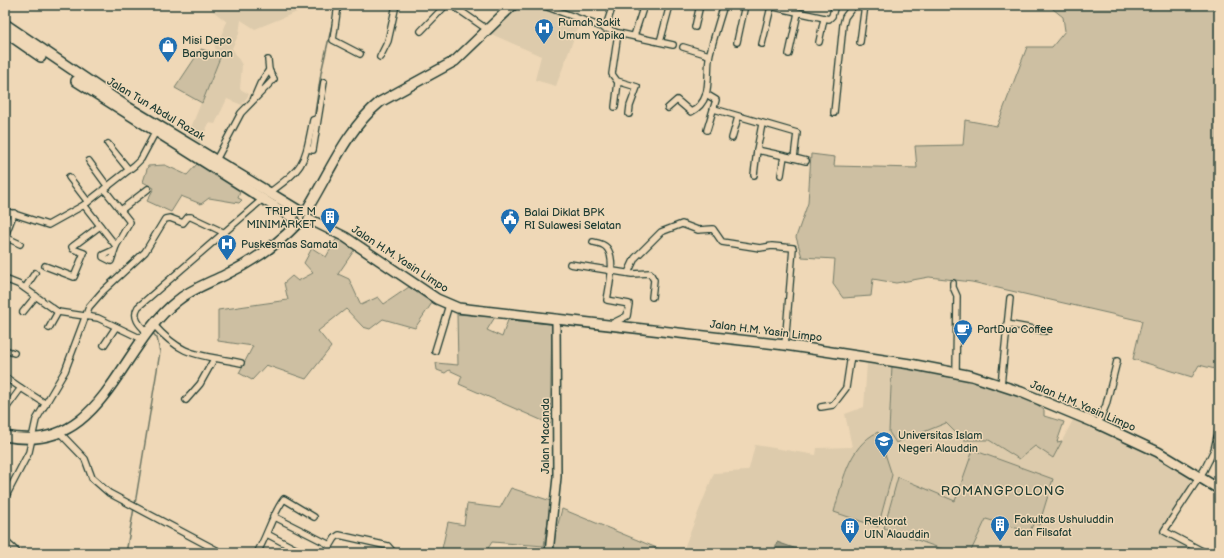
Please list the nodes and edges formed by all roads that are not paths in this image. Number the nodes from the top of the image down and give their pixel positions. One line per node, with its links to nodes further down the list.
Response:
1 (338, 5): 36 (street)
2 (396, 5): 39 (street)
3 (446, 5): 25 (street)
4 (452, 5): 24 (street)
5 (513, 5): 24 (main road)
6 (542, 5): 23 (street)
7 (612, 5): 23 (street)
8 (644, 5): 28 (street)
9 (670, 5): 29 (street)
10 (700, 5): 22 (street)
11 (724, 5): 38 (street)
12 (745, 5): 30 (street)
13 (765, 5): 17 (street)
14 (835, 5): 20 (street)
15 (854, 5): 50 (street)
16 (865, 5): 32 (street)
17 (771, 7): 18 (street); 33 (street)
18 (788, 8): 19 (street)
19 (798, 13): 20 (street); 37 (street)
20 (824, 19): 31 (street)
21 (5, 24): 45 (main road, Jalan Tun Abdul Razak)
22 (695, 27)
23 (606, 29): 27 (street)
24 (488, 30): 75 (main road)
25 (421, 31)
26 (5, 32): 45 (main road, Jalan Tun Abdul Razak)
27 (618, 33): 28 (street); 43 (street)
28 (634, 36): 29 (street)
29 (660, 42): 34 (street)
30 (737, 42)
31 (819, 42)
32 (860, 42)
33 (762, 44)
34 (673, 45)
35 (683, 47): 38 (street)
36 (360, 54)
37 (789, 54)
38 (709, 55): 44 (street)
39 (380, 57)
40 (268, 60): 41 (street)
41 (269, 70): 46 (street); 46 (street)
42 (324, 82): 70 (street)
43 (618, 82): 47 (street); 51 (street)
44 (706, 94): 48 (street); 49 (street)
45 (104, 95): 55 (main road, Jalan Tun Abdul Razak); 61 (main road, Jalan Tun Abdul Razak)
46 (254, 99): 61 (street)
47 (615, 107)
48 (668, 108)
49 (714, 109): 52 (street); 54 (street)
50 (834, 113)
51 (629, 114)
52 (738, 117): 53 (street); 56 (street)
53 (762, 124): 58 (street); 60 (street)
54 (707, 130)
55 (156, 131): 61 (main road, Jalan Tun Abdul Razak); 64 (street)
56 (732, 138)
57 (108, 144): 64 (street)
58 (757, 150): 59 (street); 65 (street)
59 (784, 156): 60 (street); 66 (street)
60 (794, 158): 63 (street)
61 (211, 160): 70 (main road, Jalan Tun Abdul Razak)
62 (89, 161): 68 (street)
63 (806, 161)
64 (129, 170): 68 (street)
65 (754, 175)
66 (781, 175)
67 (69, 177): 71 (street)
68 (106, 188): 71 (street); 72 (street)
69 (148, 189): 72 (street)
70 (267, 196): 75 (main road, Jalan Tun Abdul Razak); 77 (street)
71 (86, 204): 74 (street); 76 (street)
72 (121, 210): 76 (street)
73 (5, 211): 74 (street)
74 (14, 213): 78 (street)
75 (301, 216): 94 (main road, Jalan H.M. Yasin Limpo); 103 (main road)
76 (100, 226): 79 (street)
77 (225, 233): 97 (street); 103 (street)
78 (5, 236): 81 (street)
79 (80, 241): 82 (street); 82 (street)
80 (593, 242): 85 (street)
81 (20, 244)
82 (84, 253): 84 (street)
83 (570, 264): 85 (street)
84 (45, 266)
85 (611, 271): 87 (street); 99 (street)
86 (35, 273): 90 (street)
87 (628, 273): 92 (street); 106 (street)
88 (5, 279): 90 (street)
89 (953, 283): 114 (street)
90 (25, 288): 91 (street)
91 (36, 296): 95 (street); 96 (street)
92 (652, 298)
93 (1010, 298): 100 (street)
94 (449, 305): 98 (main road, Jalan H.M. Yasin Limpo); 108 (street)
95 (23, 312)
96 (58, 312): 97 (street); 102 (street)
97 (86, 315): 101 (street); 119 (street)
98 (556, 319): 99 (main road, Jalan H.M. Yasin Limpo); 143 (street, Jalan Macanda)
99 (610, 324): 106 (main road, Jalan H.M. Yasin Limpo)
100 (1008, 324): 104 (street); 116 (street)
101 (116, 327): 103 (street); 105 (street)
102 (49, 328)
103 (148, 331): 111 (street); 124 (main road)
104 (1045, 331)
105 (104, 344)
106 (785, 345): 110 (main road, Jalan H.M. Yasin Limpo)
107 (5, 350): 109 (street)
108 (435, 351)
109 (14, 354)
110 (851, 356): 114 (main road, Jalan H.M. Yasin Limpo); 120 (street)
111 (214, 359): 113 (street); 118 (street)
112 (1117, 361): 122 (street)
113 (241, 363)
114 (956, 372): 116 (main road, Jalan H.M. Yasin Limpo)
115 (5, 377): 117 (street)
116 (1001, 385): 122 (main road, Jalan H.M. Yasin Limpo)
117 (21, 388): 119 (street); 121 (street)
118 (186, 400)
119 (46, 404): 126 (street)
120 (821, 406)
121 (7, 407)
122 (1098, 424): 129 (main road, Jalan H.M. Yasin Limpo)
123 (1219, 428): 127 (street)
124 (60, 433): 126 (main road); 138 (street)
125 (5, 436): 126 (main road)
126 (33, 438): 131 (street)
127 (1214, 450): 128 (street); 129 (street)
128 (1219, 454)
129 (1200, 477): 130 (main road, Jalan H.M. Yasin Limpo); 144 (street)
130 (1219, 489)
131 (5, 498)
132 (273, 516): 133 (street); 134 (street); 136 (street)
133 (314, 517)
134 (267, 534): 139 (street); 140 (street)
135 (5, 541): 137 (street)
136 (330, 545): 141 (street); 142 (street)
137 (18, 553)
138 (222, 553)
139 (258, 553)
140 (303, 553)
141 (326, 553)
142 (394, 553)
143 (549, 553)
144 (1206, 553)

